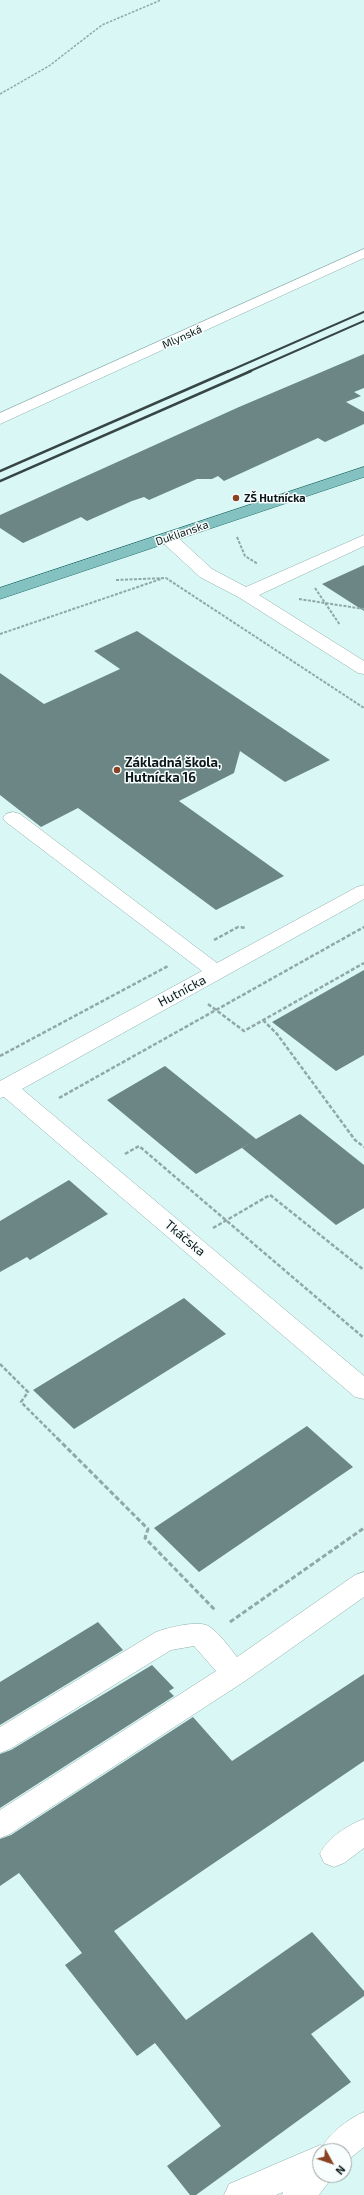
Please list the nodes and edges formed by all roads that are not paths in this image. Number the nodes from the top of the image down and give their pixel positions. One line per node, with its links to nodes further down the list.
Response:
1 (364, 253): 2 (street, Mlynská)
2 (0, 419)
3 (364, 472): 4 (main road, Duklianska)
4 (168, 538): 6 (main road, Duklianska); 7 (street)
5 (364, 540): 7 (street)
6 (0, 594)
7 (246, 594): 8 (street)
8 (364, 669)
9 (13, 818): 11 (street)
10 (361, 896): 11 (street, Hutnícka)
11 (216, 972): 12 (street, Hutnícka)
12 (3, 1089): 13 (street, Tkáčska)
13 (364, 1390)
14 (364, 1583): 15 (street)
15 (235, 1673): 16 (street); 17 (street)
16 (0, 1740)
17 (0, 1825)
18 (364, 1832): 19 (street)
19 (334, 1854)
20 (364, 2127): 21 (street)
21 (346, 2143)
22 (312, 2164): 24 (street)
23 (312, 2179): 25 (street)
24 (240, 2195)
25 (298, 2195)

